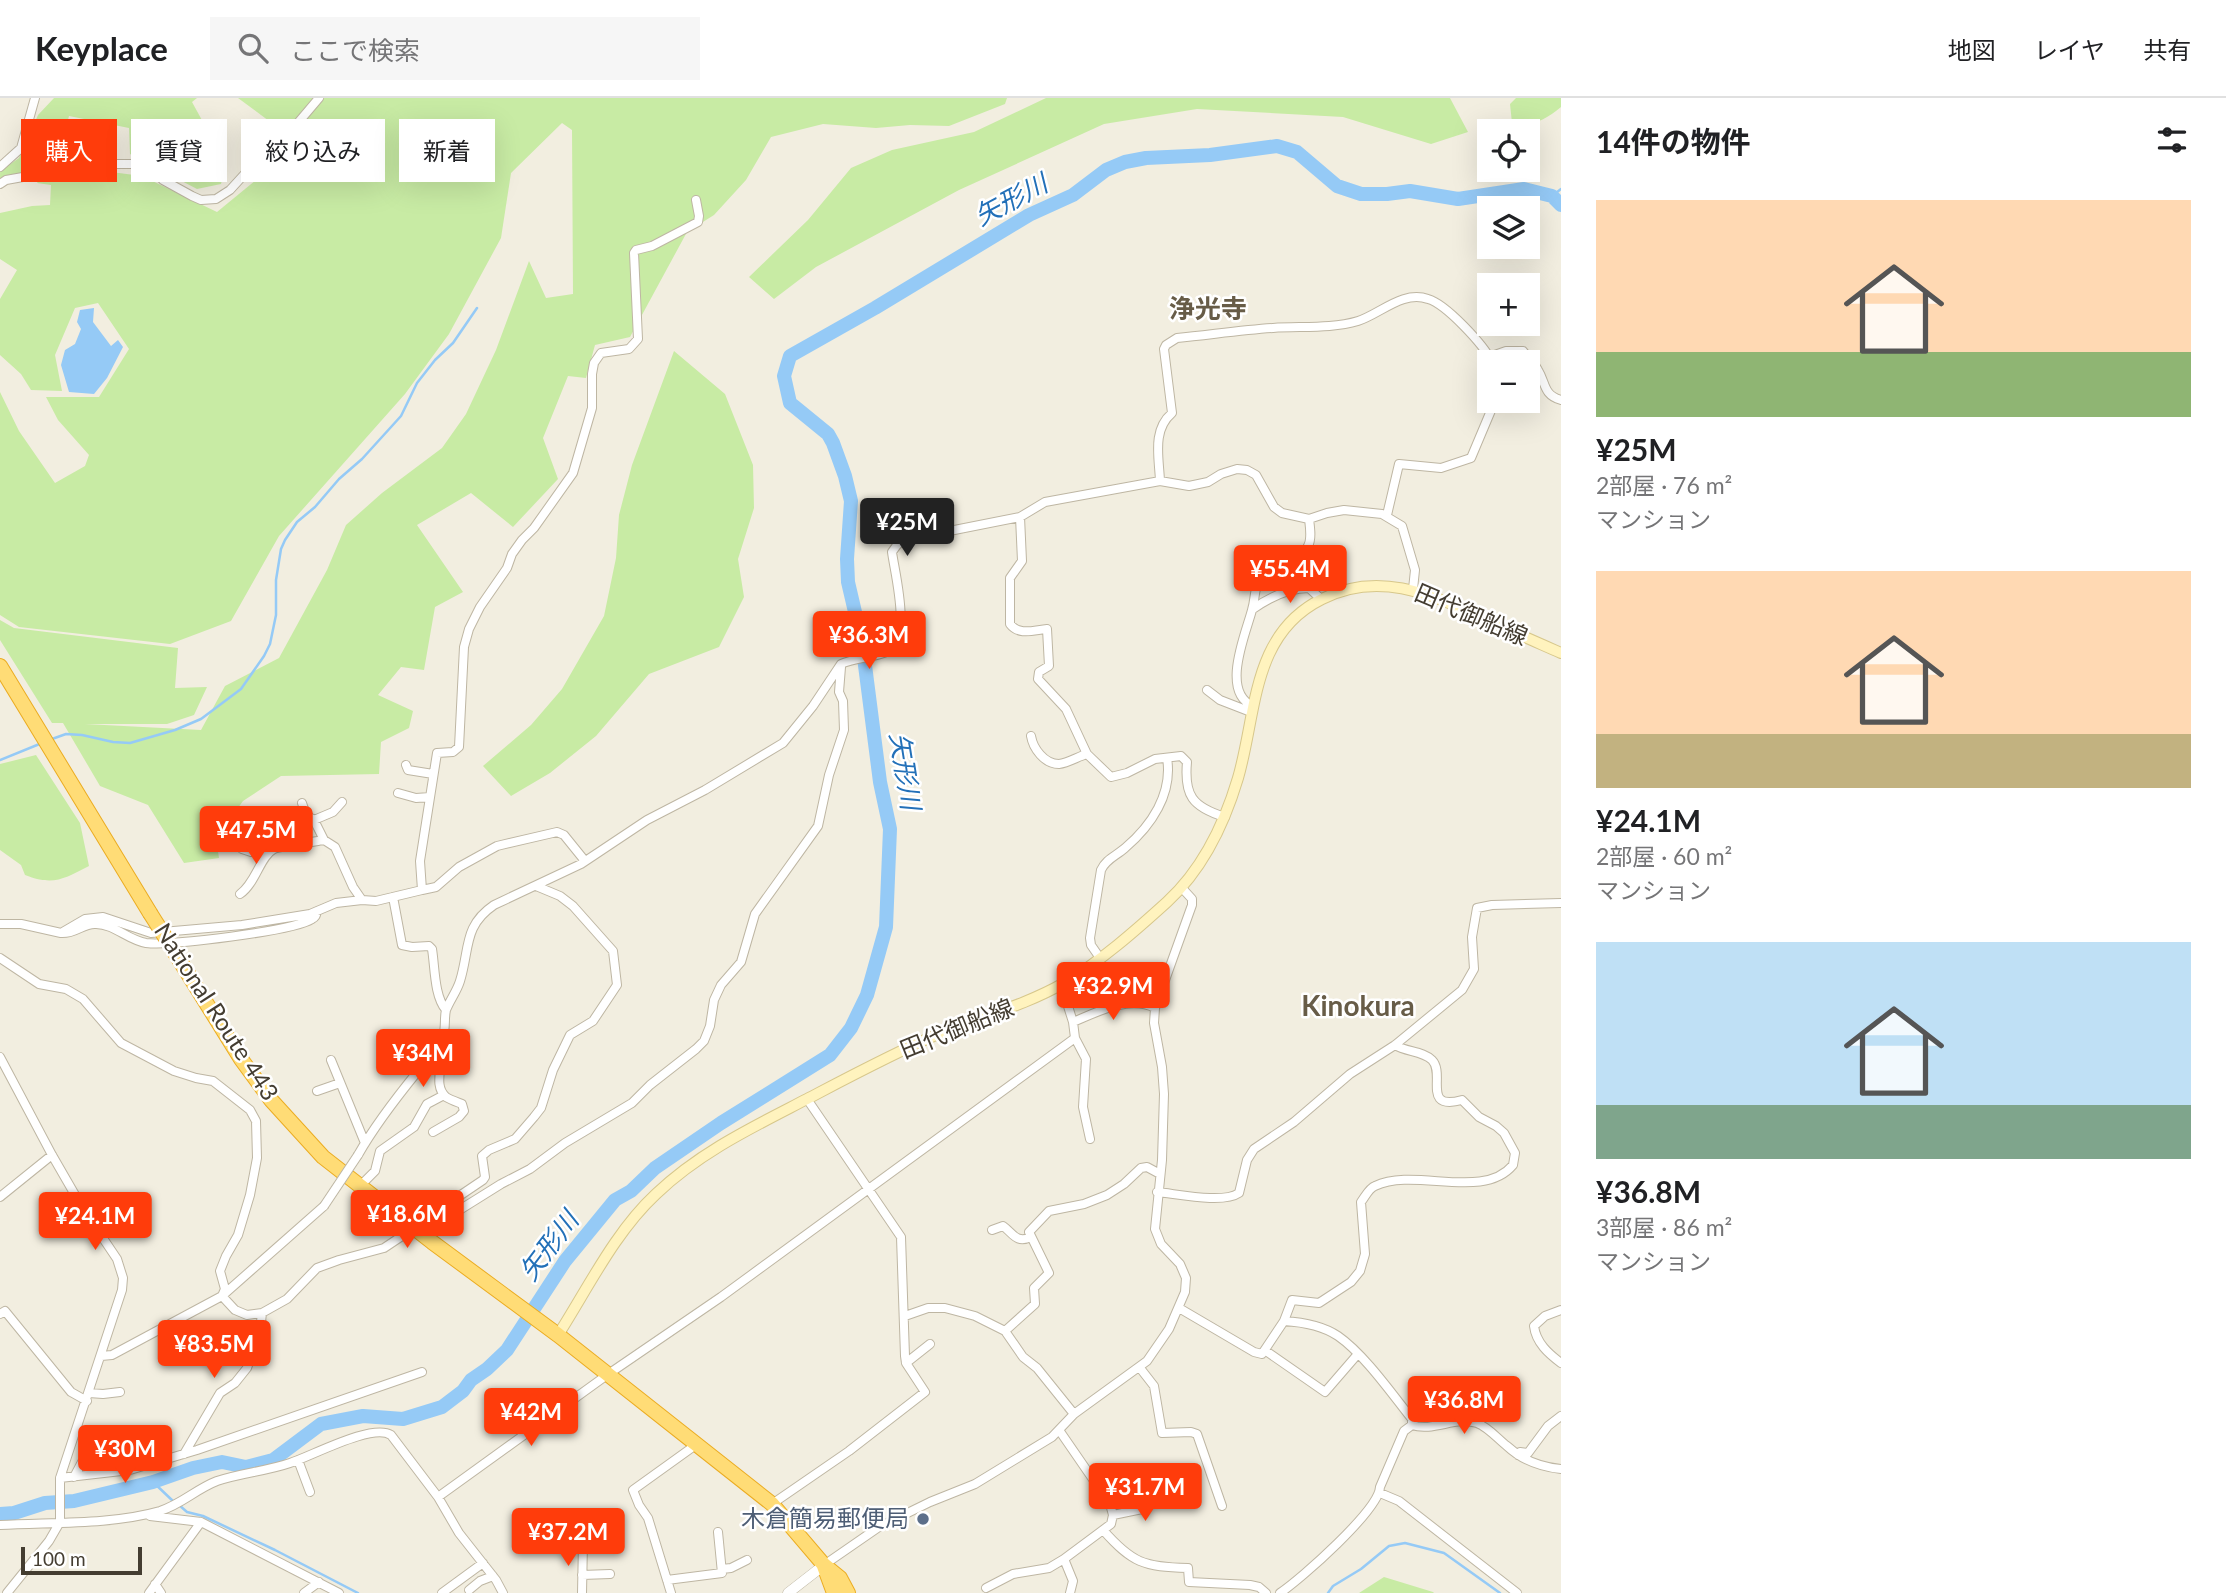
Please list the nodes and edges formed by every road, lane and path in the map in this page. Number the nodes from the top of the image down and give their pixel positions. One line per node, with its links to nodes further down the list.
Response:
1 (34, 98): 3 (street)
2 (319, 98): 4 (street)
3 (0, 167)
4 (0, 184)
5 (696, 200): 26 (street)
6 (1484, 350): 10 (street)
7 (1540, 373): 8 (street)
8 (1561, 400)
9 (1490, 413): 11 (street)
10 (1160, 481): 12 (street); 13 (street)
11 (1387, 515): 13 (street); 14 (street)
12 (1020, 517): 18 (street); 23 (street)
13 (1309, 519): 16 (street)
14 (1413, 589): 15 (main road, 田代御船線); 17 (main road, 田代御船線)
15 (1321, 599): 16 (street); 21 (main road, 田代御船線)
16 (1253, 609): 21 (street)
17 (1561, 653)
18 (844, 664): 36 (street); 72 (street)
19 (0, 666): 47 (highway, National Route 443, bridge)
20 (1207, 690): 21 (street)
21 (1252, 709): 31 (main road, 田代御船線)
22 (1031, 736): 23 (street)
23 (1087, 754): 24 (street)
24 (1167, 758): 31 (street); 49 (street)
25 (406, 765): 26 (street)
26 (433, 774): 28 (street)
27 (398, 793): 28 (street)
28 (430, 797): 39 (street)
29 (342, 802): 32 (street)
30 (302, 803): 32 (street)
31 (1225, 817): 38 (main road, 田代御船線)
32 (314, 820): 33 (street)
33 (324, 840): 35 (street); 42 (street)
34 (242, 849): 35 (street)
35 (274, 849): 40 (street)
36 (585, 861): 37 (street); 39 (street)
37 (537, 887): 52 (street); 72 (street)
38 (1182, 888): 49 (main road, 田代御船線); 51 (street)
39 (422, 890): 41 (street)
40 (240, 894)
41 (393, 897): 42 (street); 52 (street)
42 (362, 900): 44 (street)
43 (1561, 903): 55 (street)
44 (317, 911): 46 (street); 47 (street)
45 (0, 924): 46 (street)
46 (61, 933): 47 (street)
47 (168, 941): 68 (highway, National Route 443)
48 (0, 958): 76 (street)
49 (1100, 958): 50 (main road, 田代御船線)
50 (1061, 985): 53 (street); 62 (main road, 田代御船線)
51 (1155, 1007): 53 (street); 67 (street)
52 (446, 1010): 56 (street)
53 (1073, 1021): 54 (street)
54 (1075, 1038): 64 (street); 69 (street)
55 (1395, 1045): 70 (street); 82 (street)
56 (438, 1048): 61 (street); 65 (street)
57 (0, 1057): 66 (street)
58 (331, 1060): 59 (street)
59 (340, 1083): 60 (street); 65 (street)
60 (317, 1091)
61 (444, 1095): 63 (street); 68 (street)
62 (807, 1099): 69 (street); 84 (main road, 田代御船線)
63 (433, 1132)
64 (1090, 1139)
65 (365, 1143): 76 (street, bridge)
66 (52, 1155): 71 (street); 88 (street)
67 (1160, 1174): 70 (street); 75 (street)
68 (359, 1187): 73 (highway, National Route 443)
69 (867, 1188): 81 (street); 93 (street)
70 (1157, 1192): 77 (street)
71 (0, 1197)
72 (441, 1219): 73 (street)
73 (414, 1228): 79 (street); 84 (highway, National Route 443)
74 (992, 1230): 75 (street)
75 (1031, 1237): 83 (street)
76 (222, 1296): 79 (street); 88 (street)
77 (1179, 1308): 86 (street); 91 (street)
78 (1561, 1310): 90 (street)
79 (262, 1313): 101 (street)
80 (0, 1314): 95 (street)
81 (905, 1316): 83 (street); 89 (street)
82 (1284, 1321): 86 (street); 87 (street)
83 (1005, 1331): 96 (street)
84 (558, 1335): 93 (highway, National Route 443)
85 (930, 1344): 89 (street)
86 (1266, 1351): 87 (street)
87 (1357, 1355): 98 (street)
88 (101, 1356): 95 (street)
89 (906, 1363): 112 (street)
90 (1561, 1363)
91 (1140, 1368): 96 (street); 113 (street)
92 (422, 1372): 101 (street)
93 (607, 1375): 100 (highway, National Route 443); 111 (street)
94 (120, 1392): 95 (street)
95 (88, 1397): 107 (street)
96 (1073, 1414): 99 (street)
97 (1561, 1416): 102 (street)
98 (1412, 1425): 102 (street); 109 (street)
99 (1059, 1430): 115 (street); 125 (street)
100 (697, 1444): 112 (highway, National Route 443); 130 (street)
101 (184, 1454): 106 (street)
102 (1518, 1455): 105 (street)
103 (298, 1460): 108 (street); 111 (street); 114 (street)
104 (82, 1462): 106 (street)
105 (1561, 1469)
106 (74, 1477): 107 (street)
107 (60, 1480): 116 (street)
108 (310, 1492)
109 (1380, 1493): 149 (street); 150 (street)
110 (1159, 1496): 115 (street)
111 (438, 1497): 124 (street)
112 (772, 1504): 125 (highway, National Route 443)
113 (1222, 1506)
114 (136, 1515): 116 (street); 117 (street)
115 (1113, 1515): 119 (street)
116 (60, 1520): 118 (street); 135 (street)
117 (201, 1522): 131 (street); 132 (street)
118 (0, 1525)
119 (1103, 1530): 122 (street); 148 (street)
120 (718, 1532): 126 (street)
121 (597, 1546): 128 (street)
122 (1064, 1559): 133 (street); 147 (street)
123 (747, 1560): 126 (street)
124 (483, 1563): 129 (street); 140 (street)
125 (824, 1564): 144 (street); 145 (highway, National Route 443); 146 (highway, National Route 443)
126 (722, 1569): 130 (street)
127 (610, 1574): 128 (street)
128 (582, 1575): 142 (street)
129 (493, 1576): 134 (street); 141 (street)
130 (667, 1580): 143 (street)
131 (319, 1582): 138 (street); 139 (street)
132 (155, 1584): 136 (street); 137 (street)
133 (986, 1588)
134 (469, 1590)
135 (7, 1593)
136 (149, 1593)
137 (162, 1593)
138 (304, 1593)
139 (339, 1593)
140 (442, 1593)
141 (503, 1593)
142 (582, 1593)
143 (671, 1593)
144 (788, 1593)
145 (834, 1593)
146 (848, 1593)
147 (1070, 1593)
148 (1266, 1593)
149 (1280, 1593)
150 (1517, 1593)

